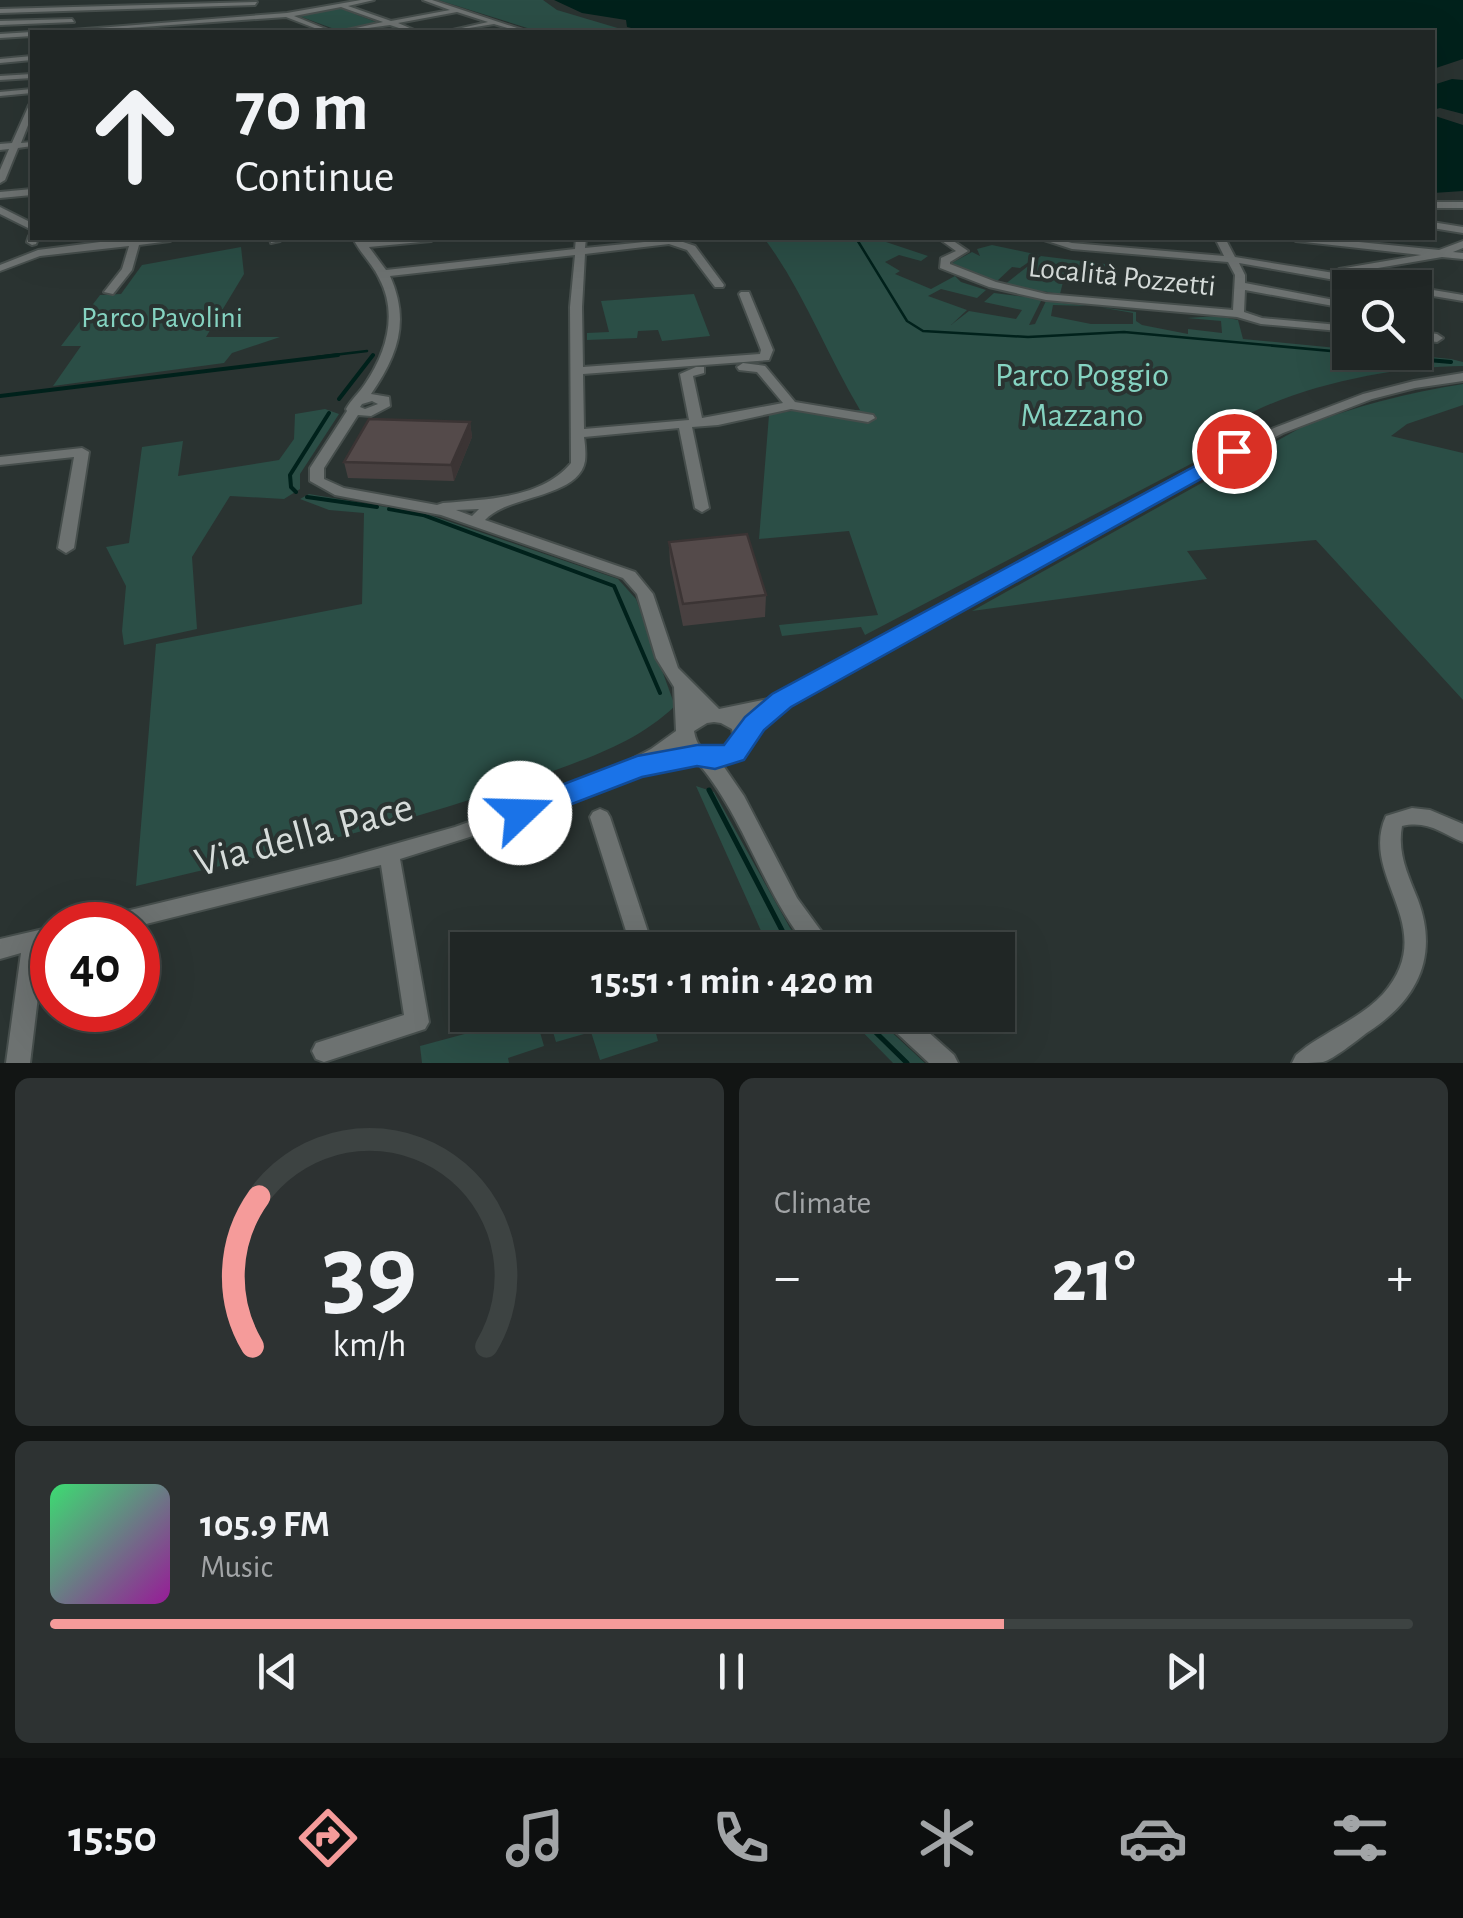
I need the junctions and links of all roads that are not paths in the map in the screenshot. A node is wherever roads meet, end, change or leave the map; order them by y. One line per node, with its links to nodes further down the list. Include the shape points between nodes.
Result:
1 (17, 0): 2 (street); 9 (street)
2 (67, 0): 3 (street)
3 (82, 0)
4 (108, 0): 13 (street)
5 (184, 0): 12 (street)
6 (325, 0): 11 (street)
7 (371, 0): 11 (street)
8 (426, 0): 14 (street)
9 (0, 2)
10 (255, 2): 12 (street); 17 (street)
11 (341, 6): 16 (street); 20 (street)
12 (178, 8): 13 (street); 22 (street)
13 (96, 9): 15 (street); 18 (street)
14 (458, 10): 19 (street); 20 (street)
15 (0, 12)
16 (287, 16): 17 (street); 26 (street)
17 (256, 17): 22 (street); 25 (street)
18 (81, 21): 21 (street); 23 (street)
19 (495, 22): 29 (street); 30 (street)
20 (390, 23): 27 (street); 28 (street)
21 (0, 24)
22 (174, 28): 24 (street)
23 (71, 30)
24 (122, 30)
25 (256, 30)
26 (325, 30)
27 (351, 30)
28 (410, 30)
29 (457, 30)
30 (518, 30)
31 (30, 34): 32 (street)
32 (0, 36)
33 (30, 58): 34 (street)
34 (0, 61)
35 (30, 73): 36 (street)
36 (0, 76)
37 (30, 92): 38 (street)
38 (0, 94)
39 (30, 111): 41 (street)
40 (30, 144): 41 (street)
41 (16, 146): 42 (street); 43 (street)
42 (0, 147)
43 (0, 180)
44 (30, 192): 45 (street)
45 (0, 195)
46 (1435, 205): 47 (street)
47 (1463, 206)
48 (0, 210): 49 (street)
49 (30, 225)
50 (1435, 225): 51 (street)
51 (1463, 230)
52 (32, 240): 62 (street); 67 (street)
53 (136, 240): 62 (street); 74 (street, via 127,270)
54 (947, 240): 60 (street)
55 (1051, 240): 65 (street)
56 (1221, 240): 65 (street, Località Pozzetti)
57 (1316, 240): 63 (street)
58 (360, 241): 69 (street)
59 (580, 244): 69 (street); 72 (street, via 682,243); 83 (street)
60 (956, 244): 66 (street, via 963,252); 66 (street, Località Pozzetti, via 930,260)
61 (1463, 244): 63 (street)
62 (48, 251): 67 (street)
63 (1447, 253): 64 (street); 68 (street)
64 (1463, 256)
65 (1230, 259): 70 (street); 73 (street, Località Pozzetti)
66 (944, 266): 79 (street, Località Pozzetti, via 1050,298)
67 (0, 267)
68 (1361, 268): 70 (street)
69 (383, 274): 85 (street, via 395,330)
70 (1326, 274): 71 (street)
71 (1332, 275)
72 (719, 286)
73 (1242, 286): 78 (street, Località Pozzetti); 79 (street, Località Pozzetti)
74 (109, 292)
75 (1432, 293): 77 (street)
76 (744, 294): 83 (street, via 768,350 765,357)
77 (1463, 298)
78 (1332, 303)
79 (1238, 314): 80 (street, Località Pozzetti)
80 (1332, 327)
81 (1432, 337): 82 (street)
82 (1437, 338)
83 (577, 371): 92 (street)
84 (1463, 377): 101 (street, via 1385,390 1295,420)
85 (375, 390): 86 (street); 88 (street, via 385,404)
86 (357, 405): 88 (street); 91 (street)
87 (791, 405): 89 (street); 90 (street); 90 (street, via 760,368 693,370 686,378)
88 (372, 413): 91 (street)
89 (868, 418)
90 (690, 424): 92 (street); 96 (street)
91 (343, 430): 95 (street, via 317,468 316,481 340,492)
92 (579, 432): 94 (street, via 580,454 571,475)
93 (0, 461): 99 (street, via 82,452)
94 (513, 500): 95 (street); 97 (street); 98 (street, via 503,517)
95 (424, 507): 97 (street)
96 (702, 508)
97 (476, 521): 98 (street)
98 (508, 532): 100 (street, via 634,578 662,654)
99 (66, 548)
100 (683, 687): 102 (street); 103 (street)
101 (781, 701): 102 (street); 104 (street)
102 (718, 716): 103 (street, via 699,718); 104 (street, via 740,726)
103 (686, 730): 105 (street, via 686,746); 106 (street, Via della Pace)
104 (742, 743): 105 (street, via 726,757); 107 (street)
105 (701, 756): 106 (street, Via della Pace); 107 (street)
106 (637, 767): 110 (street, Via della Pace, via 520,813)
107 (732, 792): 113 (street)
108 (600, 818): 112 (street)
109 (1463, 834): 121 (street, via 1418,814 1393,821 1389,842 1416,920 1412,963 1392,1001)
110 (389, 852): 111 (street, Via della Pace); 118 (street, via 417,1022)
111 (160, 910)
112 (637, 932)
113 (803, 932)
114 (30, 942): 115 (street)
115 (0, 949)
116 (30, 1003): 119 (street)
117 (912, 1032): 120 (street)
118 (324, 1051)
119 (18, 1063)
120 (946, 1063)
121 (1304, 1063)

